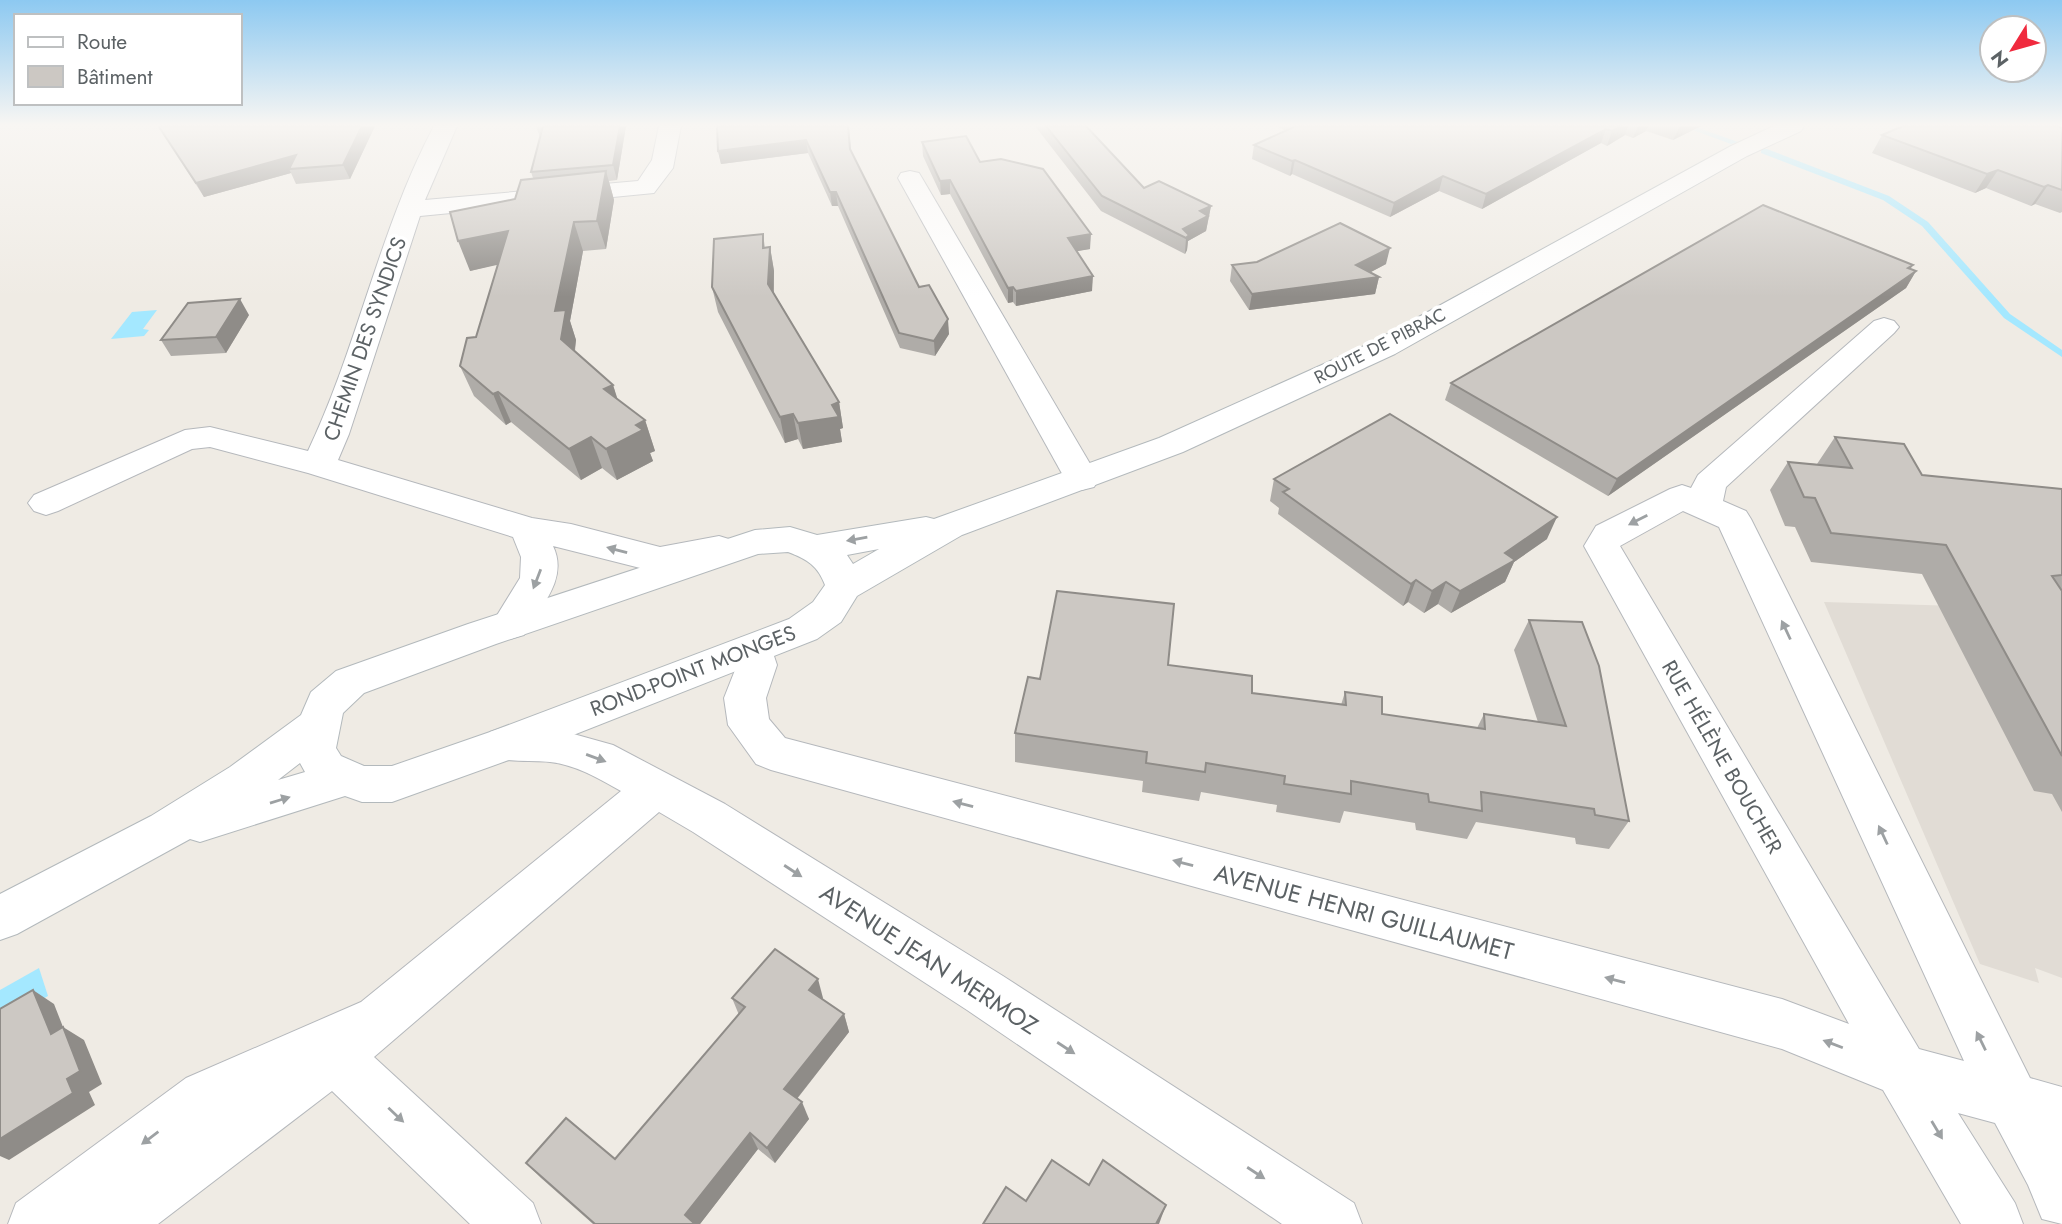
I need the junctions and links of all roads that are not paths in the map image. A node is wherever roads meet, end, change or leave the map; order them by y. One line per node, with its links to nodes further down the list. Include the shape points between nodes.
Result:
1 (419, 183): 5 (street, CHEMIN DES SYNDICS)
2 (652, 183): 5 (street, via 645,188)
3 (913, 183): 8 (street)
4 (1683, 183): 8 (street, ROUTE DE PIBRAC, via 1384,348)
5 (409, 209): 7 (street, CHEMIN DES SYNDICS)
6 (1884, 327): 10 (street, via 1710,483)
7 (319, 464): 9 (street, via 210,437 185,440); 12 (street, CHEMIN DES SYNDICS)
8 (1082, 479): 11 (street, ROUTE DE PIBRAC)
9 (46, 503)
10 (1704, 506): 25 (street, RUE HÉLÈNE BOUCHER, one-way to 25, via 1682,497 1609,535 1602,546); 26 (street, RUE HÉLÈNE BOUCHER, one-way to 10, via 1990,1059 1733,519)
11 (949, 526): 14 (street, ROUTE DE PIBRAC, one-way to 14); 15 (street, ROUTE DE PIBRAC)
12 (530, 530): 13 (street, CHEMIN DES SYNDICS, one-way to 12, via 660,560); 16 (street, one-way to 16, via 541,574)
13 (755, 542): 14 (street, via 790,539); 16 (street)
14 (815, 548): 15 (street, via 836,563)
15 (844, 586): 17 (street, ROND-POINT MONGES, via 827,612 803,629)
16 (510, 625): 18 (street, via 351,682 326,704)
17 (754, 649): 19 (street, ROND-POINT MONGES); 25 (street, AVENUE HENRI GUILLAUMET, one-way to 17, via 1782,1024 771,752 749,725 745,698 757,665)
18 (318, 724): 20 (street, ROND-POINT MONGES, via 315,748 326,769); 22 (street, via 246,780)
19 (505, 744): 20 (street, ROND-POINT MONGES, via 392,784 362,784); 21 (street, AVENUE JEAN MERMOZ, one-way to 21, via 552,745 598,757)
20 (345, 778): 22 (street, one-way to 20)
21 (656, 788): 24 (street); 31 (street, AVENUE JEAN MERMOZ, one-way to 31, via 985,993)
22 (167, 830): 23 (street)
23 (0, 918)
24 (356, 1045): 28 (street, one-way to 28, via 205,1097); 29 (street); 30 (street, one-way to 30)
25 (1902, 1071): 26 (street, AVENUE HENRI GUILLAUMET); 32 (street, one-way to 32)
26 (2038, 1108): 27 (street, RUE HÉLÈNE BOUCHER)
27 (2062, 1199)
28 (37, 1224)
29 (110, 1224)
30 (512, 1224)
31 (1333, 1224)
32 (1994, 1224)

